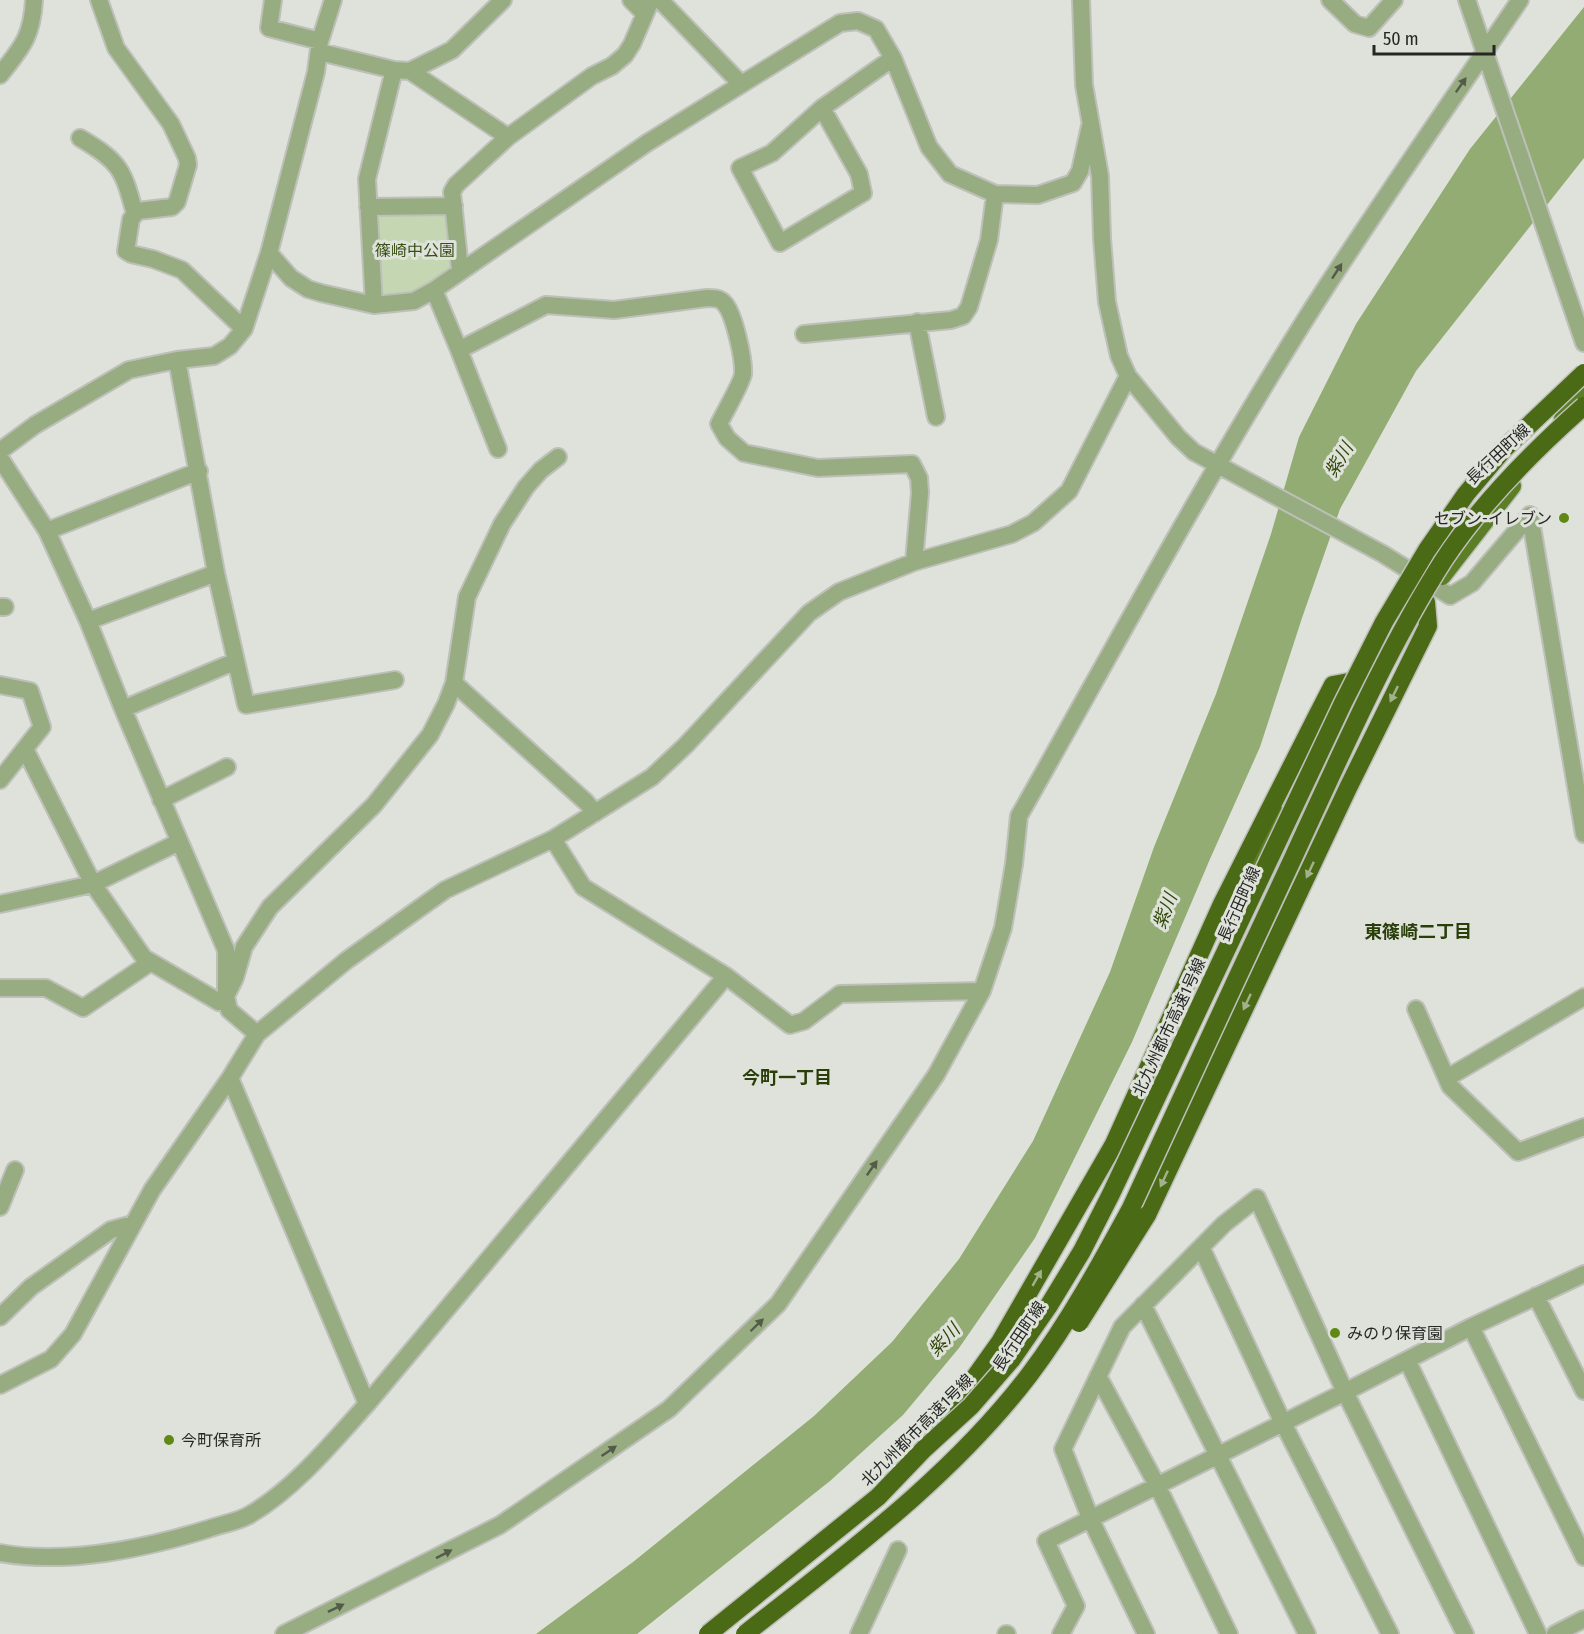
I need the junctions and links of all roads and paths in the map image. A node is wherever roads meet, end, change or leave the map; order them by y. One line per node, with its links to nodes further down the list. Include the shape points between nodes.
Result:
1 (34, 0): 18 (street, via 26,42)
2 (99, 0): 27 (street, via 116,48 171,124 187,158 177,202 172,207 147,208)
3 (273, 0): 14 (street, via 269,28)
4 (333, 0): 14 (street)
5 (503, 0): 17 (street, via 452,50)
6 (631, 0): 13 (street)
7 (660, 0): 19 (street)
8 (1081, 0): 21 (street, via 1084,85)
9 (1330, 0): 10 (street, via 1355,24 1369,28)
10 (1394, 0)
11 (1467, 0): 15 (street)
12 (1520, 0): 15 (street)
13 (648, 7): 22 (street, via 625,56)
14 (320, 46): 17 (street); 28 (street)
15 (1484, 53): 35 (street); 50 (street, one-way to 15, via 1305,320)
16 (893, 58): 19 (street, via 876,29 858,21 840,23); 20 (street); 24 (street, via 929,147 950,174)
17 (402, 71): 22 (street); 26 (street, via 367,179)
18 (0, 75)
19 (741, 84): 29 (street)
20 (822, 108): 20 (street, via 860,174 862,193 780,243 740,168 772,153)
21 (1090, 126): 24 (street, via 1080,171 1073,183 1038,195); 39 (street, via 1100,176 1107,302 1119,356)
22 (508, 137): 25 (street, via 456,184 452,192)
23 (80, 138): 27 (street, via 105,153 119,168)
24 (995, 194): 32 (street, via 989,240 969,308 963,316 951,320)
25 (454, 206): 26 (street); 29 (street)
26 (368, 207): 31 (street)
27 (135, 214): 33 (street, via 126,251 182,270)
28 (269, 253): 31 (street, via 291,278 308,289); 33 (street)
29 (460, 270): 30 (street)
30 (434, 290): 31 (street, via 414,301); 36 (street)
31 (374, 304)
32 (916, 322): 34 (street); 43 (street)
33 (244, 329): 37 (street, via 230,346 214,356)
34 (804, 334)
35 (1584, 343)
36 (459, 350): 46 (street); 54 (street, via 546,305 614,310 720,299 731,317 743,375 718,424 728,438 744,453 818,468 912,464 919,478 920,493)
37 (177, 360): 47 (street, via 129,370 35,425); 51 (street)
38 (1584, 373): 45 (highway, 北九州都市高速1号線, bridge)
39 (1128, 376): 50 (street, via 1178,437 1194,452); 54 (street, via 1069,491 1033,523 1012,534)
40 (1584, 385): 45 (main road, 長行田町線)
41 (1584, 392): 57 (main road, 長行田町線)
42 (1584, 406): 53 (highway, bridge, via 1482,509)
43 (936, 417)
44 (1584, 420): 53 (highway, bridge, via 1527,471)
45 (1529, 424): 55 (main road, 長行田町線, via 1511,437 1462,488); 102 (highway, 北九州都市高速1号線, bridge, via 1466,494 1384,622 1082,1251 1012,1359 971,1406)
46 (498, 449)
47 (0, 451)
48 (558, 457): 62 (street, via 526,488 502,524 467,597)
49 (0, 458): 52 (street)
50 (1223, 467): 55 (street); 78 (street, via 1019,816 1003,928)
51 (199, 471): 52 (street); 56 (street)
52 (47, 531): 58 (street)
53 (1444, 560): 104 (highway, bridge, via 1399,636 1344,747 1131,1208 1100,1265 1029,1375)
54 (914, 562): 69 (street, via 839,592 809,613 661,769)
55 (1410, 570): 57 (street); 61 (main road, 長行田町線)
56 (216, 573): 58 (street); 59 (street)
57 (1430, 594): 70 (street, via 1450,596 1472,583 1530,514); 104 (highway, one-way to 104, bridge, via 1428,626 1147,1215 1076,1328 1037,1378 992,1429); 113 (main road, 長行田町線, via 1352,743 1133,1211 1050,1348 989,1425 937,1479 794,1600)
58 (88, 621): 64 (street)
59 (236, 661): 60 (street, via 246,705); 64 (street)
60 (395, 680)
61 (1349, 682): 102 (highway, one-way to 61, bridge, via 1000,1342 1114,1144 1212,925 1333,685); 112 (main road, 長行田町線, via 1262,852 1112,1181 1067,1263 1003,1364 900,1478 766,1592)
62 (454, 683): 69 (street); 79 (street, via 430,735 374,805 270,907 244,946)
63 (0, 685): 65 (street, via 30,691 42,727)
64 (123, 709): 68 (street)
65 (25, 749): 67 (street); 73 (street)
66 (227, 767): 68 (street)
67 (0, 780)
68 (161, 800): 72 (street)
69 (595, 813): 71 (street)
70 (1584, 834)
71 (553, 839): 76 (street, via 583,887); 82 (street, via 446,890 346,960)
72 (179, 842): 73 (street); 79 (street, via 226,950)
73 (93, 884): 74 (street); 75 (street, via 144,958)
74 (0, 904)
75 (151, 962): 77 (street, via 83,1008 46,988); 79 (street, via 219,1002)
76 (726, 976): 78 (street, via 790,1025 804,1021 840,994); 100 (street)
77 (0, 988)
78 (982, 991): 111 (street, one-way to 78, via 500,1525 669,1409 778,1304 936,1075)
79 (226, 996): 82 (street, via 229,1010)
80 (1584, 997): 84 (street)
81 (1416, 1009): 84 (street)
82 (257, 1034): 83 (street)
83 (230, 1078): 88 (street); 100 (street)
84 (1447, 1078): 85 (street, via 1450,1086 1518,1152)
85 (1584, 1127)
86 (15, 1170): 87 (street)
87 (0, 1207)
88 (133, 1224): 93 (street, via 111,1230 31,1287); 97 (street, via 73,1334 51,1359)
89 (1201, 1247): 92 (street); 99 (street, via 1257,1197); 101 (street)
90 (1584, 1274): 91 (street)
91 (1536, 1296): 94 (street); 98 (street)
92 (1143, 1305): 96 (street, via 1122,1327); 103 (street)
93 (0, 1317)
94 (1471, 1327): 95 (street); 109 (street)
95 (1407, 1360): 99 (street); 121 (street)
96 (1098, 1376): 105 (street); 106 (street, via 1063,1449)
97 (0, 1385)
98 (1584, 1391)
99 (1345, 1392): 101 (street); 120 (street)
100 (367, 1404): 108 (street, via 280,1493 249,1516 164,1542 108,1553 25,1557)
101 (1283, 1423): 103 (street); 119 (street)
102 (924, 1449): 112 (highway, 北九州都市高速1号線, bridge, via 878,1497)
103 (1217, 1456): 105 (street); 118 (street)
104 (942, 1471): 113 (highway, bridge, via 846,1554)
105 (1158, 1486): 106 (street); 117 (street)
106 (1091, 1520): 115 (street, via 1046,1541 1076,1606); 116 (street)
107 (898, 1550): 114 (street)
108 (0, 1553)
109 (1584, 1557)
110 (1584, 1619): 122 (street)
111 (284, 1634)
112 (707, 1634)
113 (744, 1634)
114 (859, 1634)
115 (1061, 1634)
116 (1146, 1634)
117 (1228, 1634)
118 (1307, 1634)
119 (1390, 1634)
120 (1465, 1634)
121 (1538, 1634)
122 (1555, 1634)

